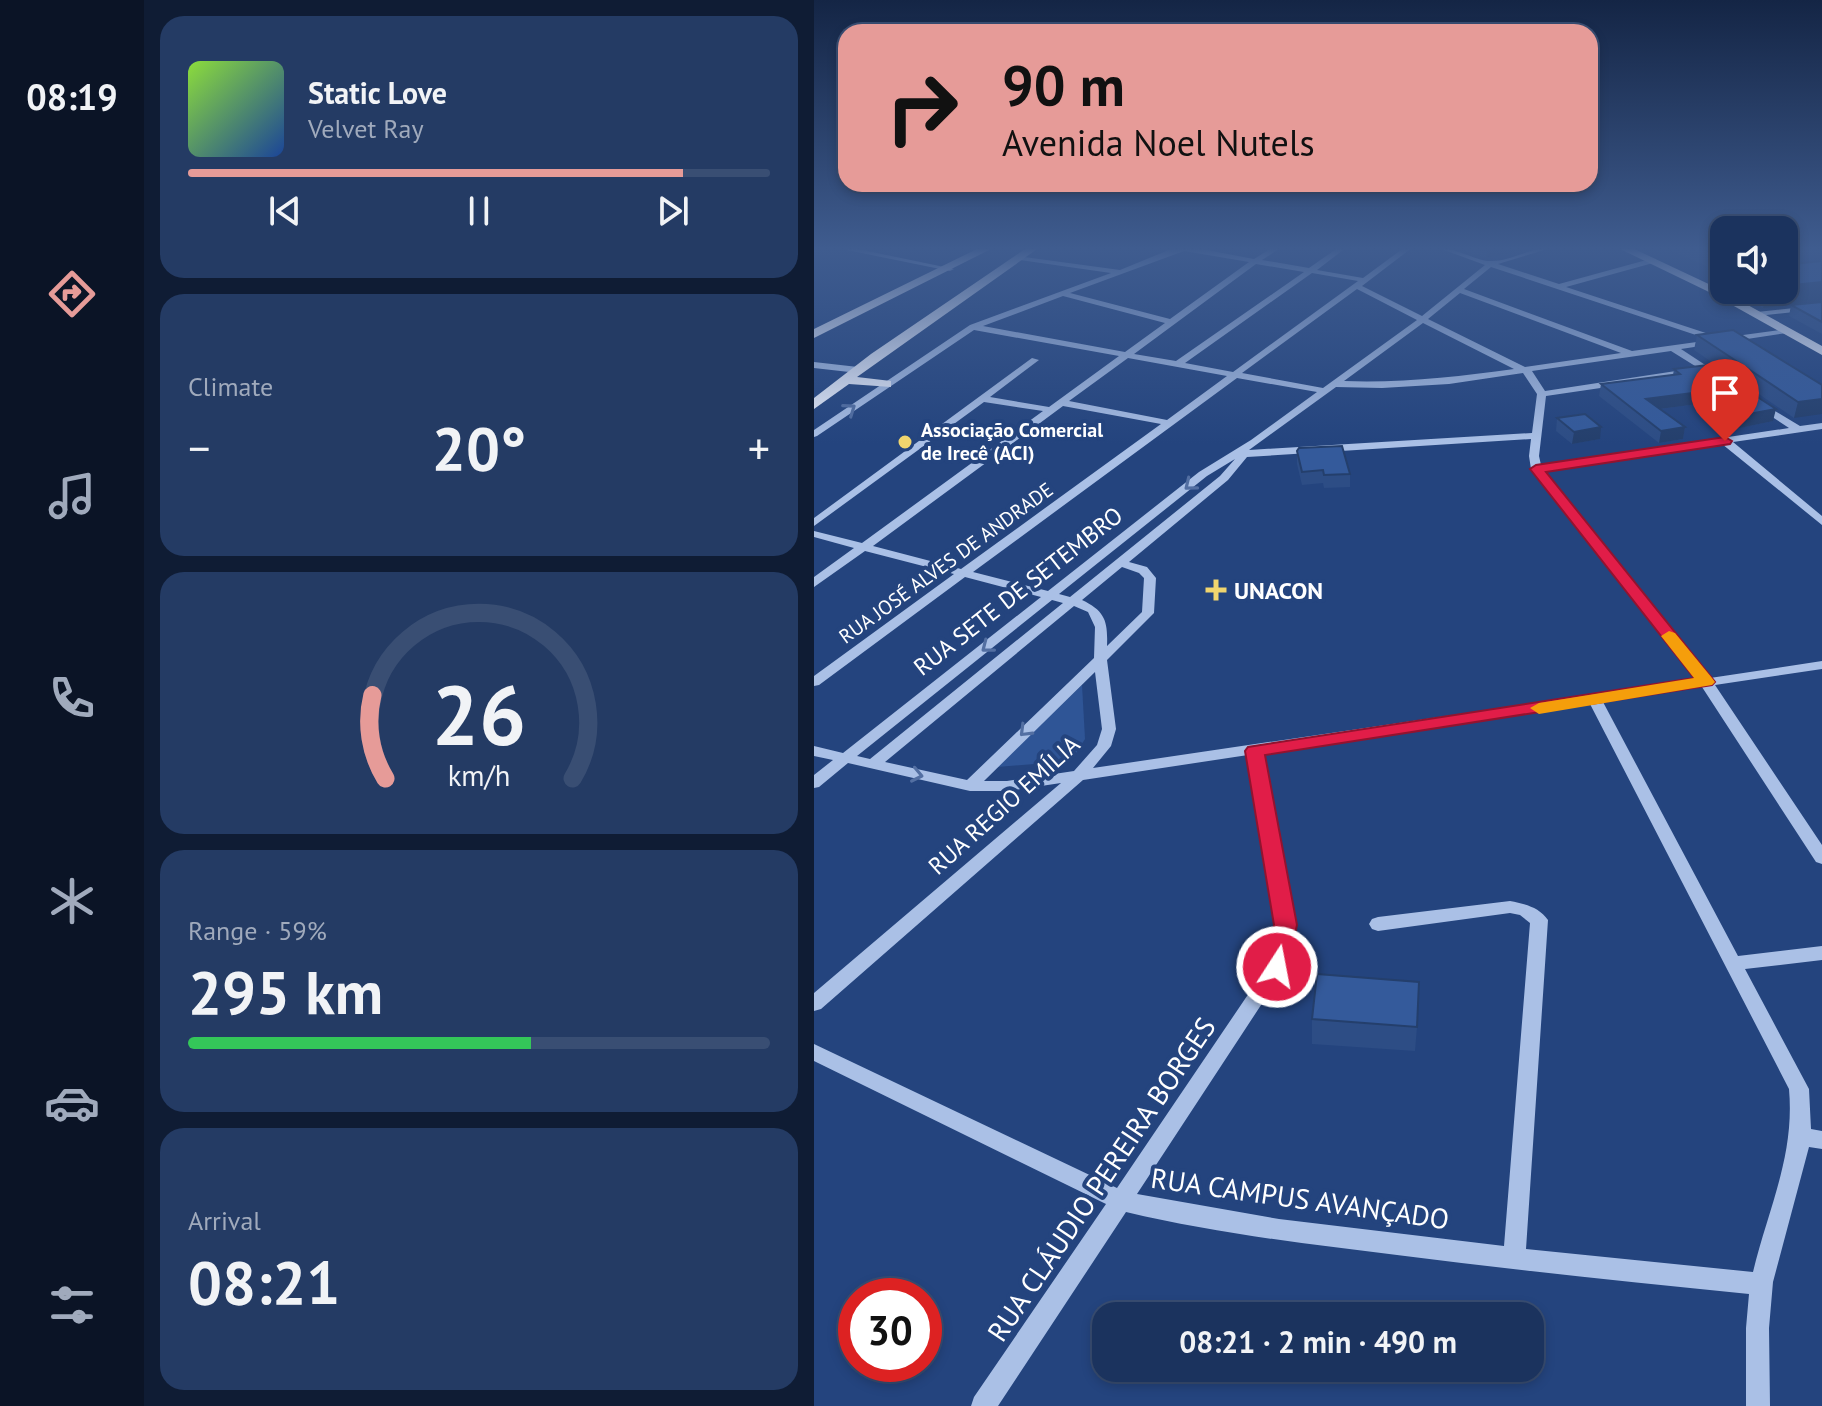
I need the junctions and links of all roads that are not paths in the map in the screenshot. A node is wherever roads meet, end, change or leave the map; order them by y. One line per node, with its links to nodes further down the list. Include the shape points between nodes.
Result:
1 (859, 313): 19 (main road)
2 (941, 313): 29 (main road)
3 (1012, 313): 17 (street)
4 (1136, 313): 16 (street)
5 (1183, 313): 16 (street)
6 (1250, 313): 26 (street)
7 (1319, 313): 31 (street, RUA JOSÉ ALVES DE ANDRADE)
8 (1410, 313): 15 (street)
9 (1431, 313): 15 (street, RUA SETE DE SETEMBRO)
10 (1521, 313): 23 (street)
11 (1639, 313): 20 (street)
12 (1754, 313): 14 (main road)
13 (1770, 313): 14 (street)
14 (1757, 314): 18 (main road)
15 (1422, 320): 30 (street); 34 (street, RUA SETE DE SETEMBRO)
16 (1170, 322): 24 (street)
17 (973, 327): 24 (street); 33 (street)
18 (1787, 331): 20 (street); 22 (main road)
19 (814, 334)
20 (1721, 340): 21 (street)
21 (1673, 348): 23 (street); 28 (street)
22 (1822, 351)
23 (1632, 354): 30 (street)
24 (1125, 355): 26 (street); 40 (street)
25 (1035, 360): 39 (street)
26 (1178, 364): 31 (street)
27 (814, 365): 29 (street)
28 (1705, 369): 35 (street); 37 (street)
29 (858, 370): 32 (main road)
30 (1528, 372): 34 (street, via 1421,383); 37 (street)
31 (1234, 375): 36 (street); 43 (street, RUA JOSÉ ALVES DE ANDRADE)
32 (847, 380): 33 (main road); 41 (main road)
33 (886, 384): 46 (street, one-way to 33)
34 (1335, 384): 36 (street, RUA SETE DE SETEMBRO)
35 (1731, 386)
36 (1324, 391): 49 (street, RUA SETE DE SETEMBRO)
37 (1542, 394): 47 (street)
38 (1744, 395): 45 (street)
39 (982, 399): 42 (street); 52 (street)
40 (1062, 403): 42 (street); 43 (street)
41 (814, 405)
42 (1052, 410): 54 (street)
43 (1168, 423): 56 (street, RUA JOSÉ ALVES DE ANDRADE)
44 (1822, 426): 45 (street)
45 (1797, 429): 48 (street)
46 (814, 434)
47 (1536, 436): 49 (street); 50 (street)
48 (1725, 441): 50 (street); 51 (street)
49 (1238, 455): 55 (street, RUA SETE DE SETEMBRO, via 1224,478); 58 (street, RUA SETE DE SETEMBRO, one-way to 58, via 1203,474)
50 (1536, 469): 63 (street)
51 (1822, 522)
52 (814, 523)
53 (814, 534): 54 (street)
54 (865, 545): 56 (street); 57 (street)
55 (1121, 563): 59 (street, RUA SETE DE SETEMBRO); 60 (street, via 1150,578 1150,605 1141,621)
56 (964, 572): 58 (street); 62 (street, RUA JOSÉ ALVES DE ANDRADE)
57 (814, 583)
58 (1053, 596): 59 (street); 67 (street, RUA SETE DE SETEMBRO, one-way to 67)
59 (1075, 602): 60 (street, RUA REGIO EMÍLIA, via 1099,617); 68 (street, RUA SETE DE SETEMBRO)
60 (1100, 657): 69 (street, RUA REGIO EMÍLIA, via 1109,729 1104,746); 71 (street, one-way to 71)
61 (1822, 665): 63 (street)
62 (814, 682)
63 (1706, 682): 64 (street); 72 (street)
64 (1595, 700): 66 (street); 75 (street)
65 (814, 751): 67 (street)
66 (1255, 751): 69 (street); 80 (street, RUA CLÁUDIO PEREIRA BORGES, via 1285,925 1277,967)
67 (845, 758): 68 (street); 70 (street, RUA SETE DE SETEMBRO)
68 (872, 765): 71 (street, one-way to 71)
69 (1076, 778): 71 (street); 76 (street, RUA REGIO EMÍLIA)
70 (814, 783)
71 (970, 786)
72 (1822, 858)
73 (1378, 924): 81 (street, via 1510,907 1539,920)
74 (1822, 953): 75 (street)
75 (1734, 963): 78 (street, via 1799,1089)
76 (814, 1004)
77 (814, 1052): 80 (street, RUA CAMPUS AVANÇADO)
78 (1800, 1137): 79 (street); 82 (street)
79 (1822, 1140)
80 (1119, 1200): 81 (street, RUA CAMPUS AVANÇADO, via 1260,1227); 83 (street, RUA CLÁUDIO PEREIRA BORGES)
81 (1514, 1259): 82 (street, RUA CAMPUS AVANÇADO)
82 (1761, 1284): 84 (street)
83 (983, 1406)
84 (1758, 1406)

